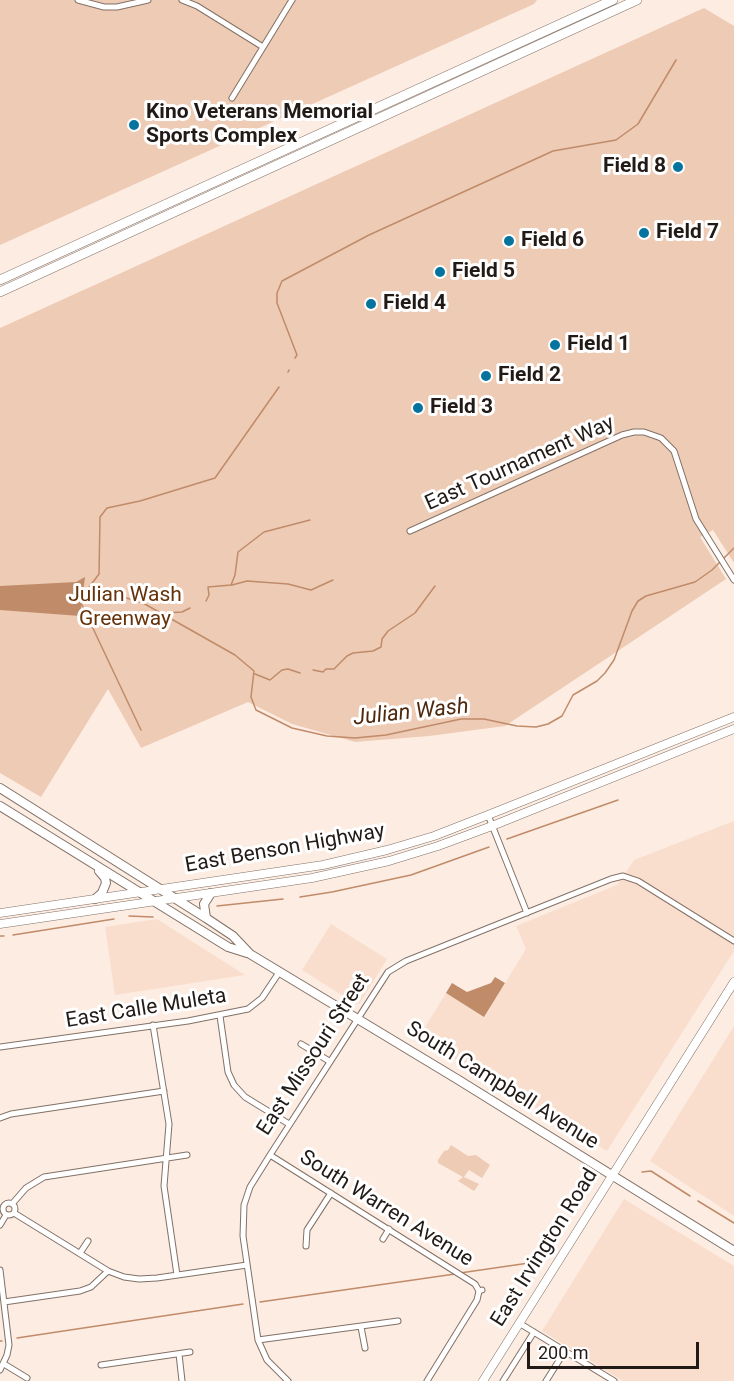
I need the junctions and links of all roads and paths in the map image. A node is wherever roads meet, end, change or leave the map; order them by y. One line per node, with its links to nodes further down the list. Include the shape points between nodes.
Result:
1 (78, 0): 2 (street, via 117,7)
2 (148, 0)
3 (182, 0): 7 (street)
4 (292, 0): 7 (street)
5 (613, 0): 9 (highway)
6 (637, 0): 10 (highway)
7 (263, 47): 8 (street)
8 (232, 98)
9 (0, 280)
10 (0, 291)
11 (410, 531): 12 (street, East Tournament Way, via 622,435 644,432 662,438 674,451 696,519)
12 (732, 577)
13 (734, 717): 15 (main road, East Benson Highway)
14 (734, 729): 16 (main road, East Benson Highway)
15 (666, 744): 16 (main road); 19 (main road, East Benson Highway)
16 (670, 755): 20 (main road, East Benson Highway)
17 (0, 788): 22 (main road, South Campbell Avenue)
18 (2, 807): 21 (main road, South Campbell Avenue)
19 (488, 815): 20 (street); 22 (main road, East Benson Highway, via 355,858)
20 (492, 826): 24 (main road, East Benson Highway, via 416,854 356,869); 29 (street)
21 (93, 864): 23 (main road, South Campbell Avenue); 26 (main road, via 106,883)
22 (162, 890): 23 (main road, East Benson Highway); 25 (main road, South Campbell Avenue)
23 (140, 892): 26 (main road, East Benson Highway); 27 (main road, South Campbell Avenue)
24 (211, 893): 25 (main road, East Benson Highway); 30 (main road, via 204,904)
25 (176, 898): 27 (main road, East Benson Highway); 30 (main road, South Campbell Avenue)
26 (95, 899): 28 (main road, East Benson Highway)
27 (155, 902): 31 (main road, East Benson Highway); 33 (main road, South Campbell Avenue, via 228,947)
28 (0, 913)
29 (527, 913): 32 (street, East Missouri Street, via 611,879 628,876); 37 (street, East Missouri Street, via 394,966)
30 (206, 918): 33 (main road, South Campbell Avenue, via 233,936)
31 (0, 924)
32 (734, 941)
33 (250, 954): 34 (main road, South Campbell Avenue)
34 (280, 971): 36 (street, East Calle Muleta, via 262,998 248,1009); 37 (main road, South Campbell Avenue)
35 (734, 982): 48 (main road, East Irvington Road)
36 (220, 1016): 38 (street, East Calle Muleta); 44 (street, via 228,1072 234,1085 245,1097)
37 (357, 1018): 41 (street, East Missouri Street); 48 (main road, South Campbell Avenue)
38 (153, 1025): 40 (street, East Calle Muleta); 42 (street)
39 (301, 1044): 41 (street)
40 (0, 1047)
41 (329, 1061): 44 (street, East Missouri Street)
42 (164, 1091): 43 (street); 47 (street, via 169,1124)
43 (0, 1118)
44 (289, 1124): 46 (street, East Missouri Street)
45 (187, 1155): 47 (street)
46 (270, 1155): 49 (street, South Warren Avenue); 61 (street, East Missouri Street, via 244,1205)
47 (167, 1158): 51 (street, via 44,1177 26,1188); 64 (street, via 164,1186)
48 (612, 1175): 59 (main road, South Campbell Avenue); 67 (main road, East Irvington Road)
49 (331, 1192): 55 (street, South Warren Avenue); 58 (street, via 307,1230)
50 (2, 1204): 51 (street); 53 (street)
51 (12, 1204): 52 (street)
52 (14, 1213): 53 (street); 60 (street)
53 (6, 1215): 54 (street)
54 (0, 1225)
55 (389, 1229): 56 (street); 81 (street, South Warren Avenue, via 481,1291)
56 (383, 1239)
57 (88, 1241): 60 (street)
58 (306, 1246)
59 (734, 1251)
60 (80, 1253): 63 (street)
61 (247, 1265): 64 (street); 70 (street, East Missouri Street)
62 (0, 1270): 65 (street)
63 (108, 1270): 64 (street, via 140,1279); 65 (street, via 91,1287 80,1291)
64 (177, 1275)
65 (4, 1302): 75 (street, via 9,1345)
66 (398, 1321): 68 (street)
67 (519, 1323): 69 (street); 82 (main road, East Irvington Road)
68 (361, 1328): 70 (street); 71 (street)
69 (534, 1332): 72 (street); 83 (street, East Irvington Road)
70 (258, 1340): 80 (street, via 267,1360)
71 (365, 1348)
72 (565, 1351): 84 (street); 85 (street)
73 (190, 1352): 74 (street)
74 (179, 1354): 76 (street); 79 (street)
75 (4, 1364): 77 (street); 78 (street)
76 (101, 1365)
77 (0, 1370)
78 (27, 1378)
79 (182, 1381)
80 (288, 1381)
81 (427, 1381)
82 (483, 1381)
83 (503, 1381)
84 (546, 1381)
85 (614, 1381)

